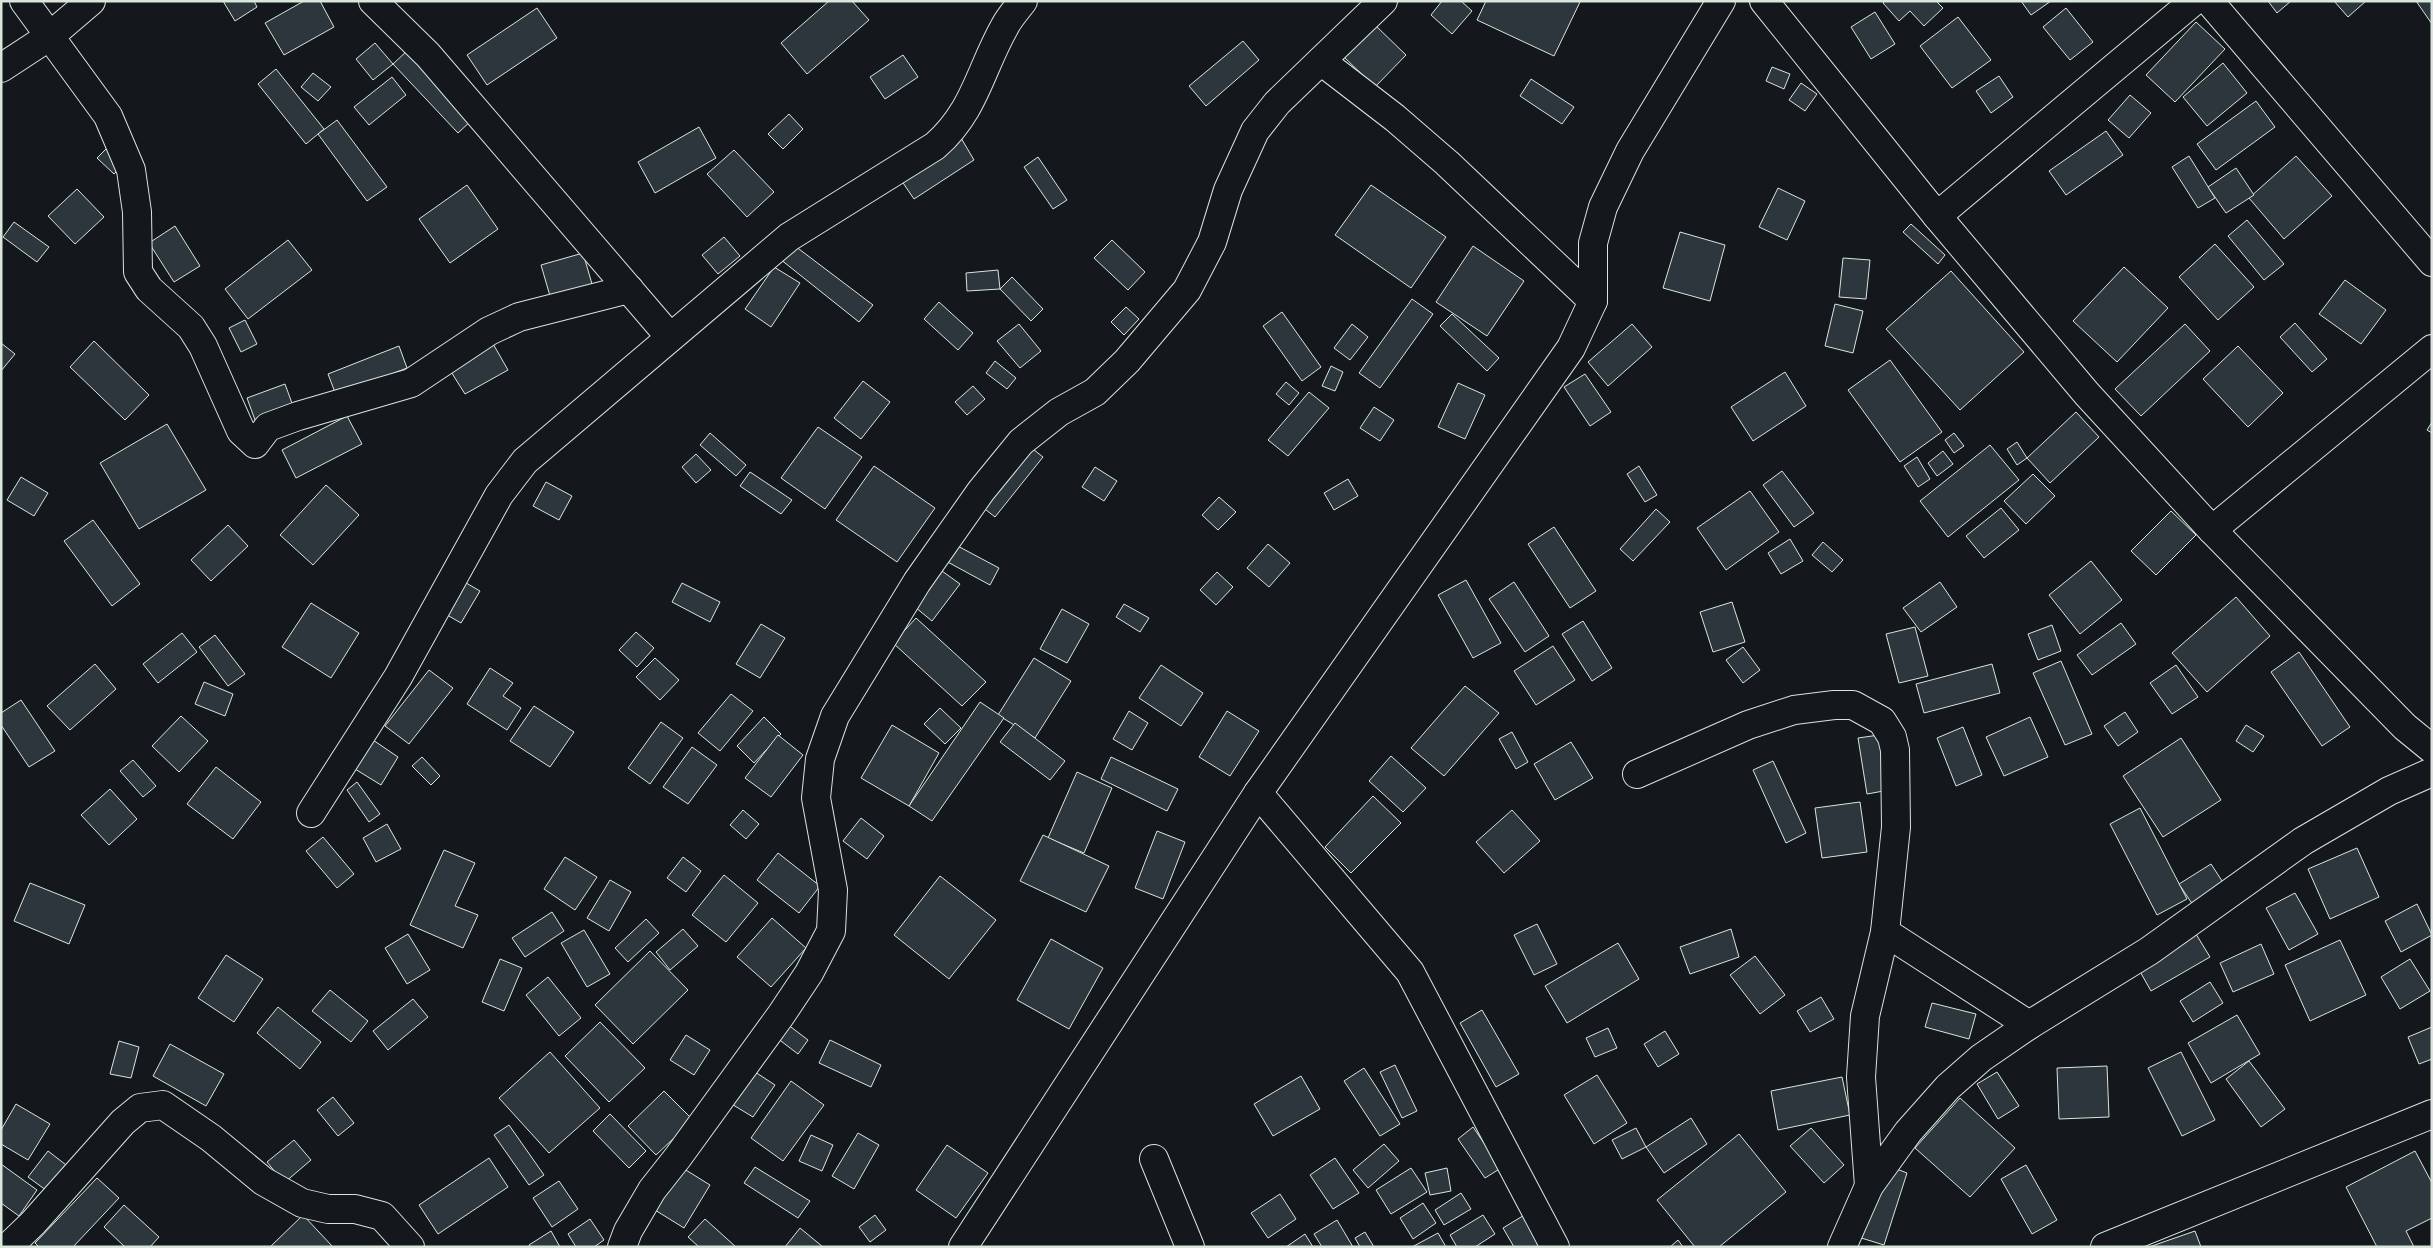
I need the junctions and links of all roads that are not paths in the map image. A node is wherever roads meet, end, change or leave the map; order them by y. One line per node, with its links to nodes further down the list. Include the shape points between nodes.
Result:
1 (24, 1): 10 (street)
2 (91, 1): 10 (street)
3 (373, 1): 15 (street, via 428,55)
4 (1023, 1): 17 (street, via 1005,26 966,112 951,132 935,146 789,238)
5 (1383, 1): 11 (street)
6 (1721, 1): 16 (street, via 1630,151 1603,207 1593,243)
7 (1764, 1): 13 (street)
8 (2194, 1): 13 (street)
9 (2209, 1): 14 (street)
10 (50, 36): 12 (street); 15 (street, via 108,116 131,170 137,212 138,272 149,289 191,328 204,346 241,431 255,444 268,427 411,383 489,331 519,317)
11 (1321, 61): 16 (street, via 1396,118 1447,163); 32 (street, via 1277,103 1255,131 1228,190 1212,242 1187,290 1127,362 1095,392 1059,412 1021,442 980,491 918,582 835,716 820,759 816,798 833,890 831,931 786,1008 652,1190)
12 (1, 68)
13 (1937, 216): 19 (street, via 2087,394)
14 (2432, 262)
15 (629, 288): 17 (street)
16 (1593, 301): 23 (street, via 1571,348)
17 (670, 337): 24 (street, via 525,461 499,494 398,677)
18 (2432, 349): 19 (street)
19 (2212, 530): 20 (street, via 2406,727)
20 (2432, 749)
21 (2432, 772): 26 (street, via 2389,791 2303,841 2149,951)
22 (1637, 774): 25 (street, via 1748,725 1794,710 1853,705 1882,720 1895,750 1896,827)
23 (1258, 793): 33 (street); 35 (street, via 1410,972)
24 (311, 813)
25 (1885, 932): 26 (street); 29 (street, via 1866,1016 1861,1077)
26 (2029, 1025): 29 (street, via 1981,1058 1948,1087 1908,1132)
27 (2432, 1114): 37 (street)
28 (1154, 1159): 34 (street)
29 (1869, 1186): 36 (street)
30 (8, 1247): 31 (street, via 123,1122 140,1108 163,1105 211,1138 263,1181 302,1203 328,1209 356,1208 382,1216)
31 (410, 1247)
32 (622, 1247)
33 (963, 1247)
34 (1190, 1247)
35 (1555, 1247)
36 (1842, 1247)
37 (2105, 1247)

